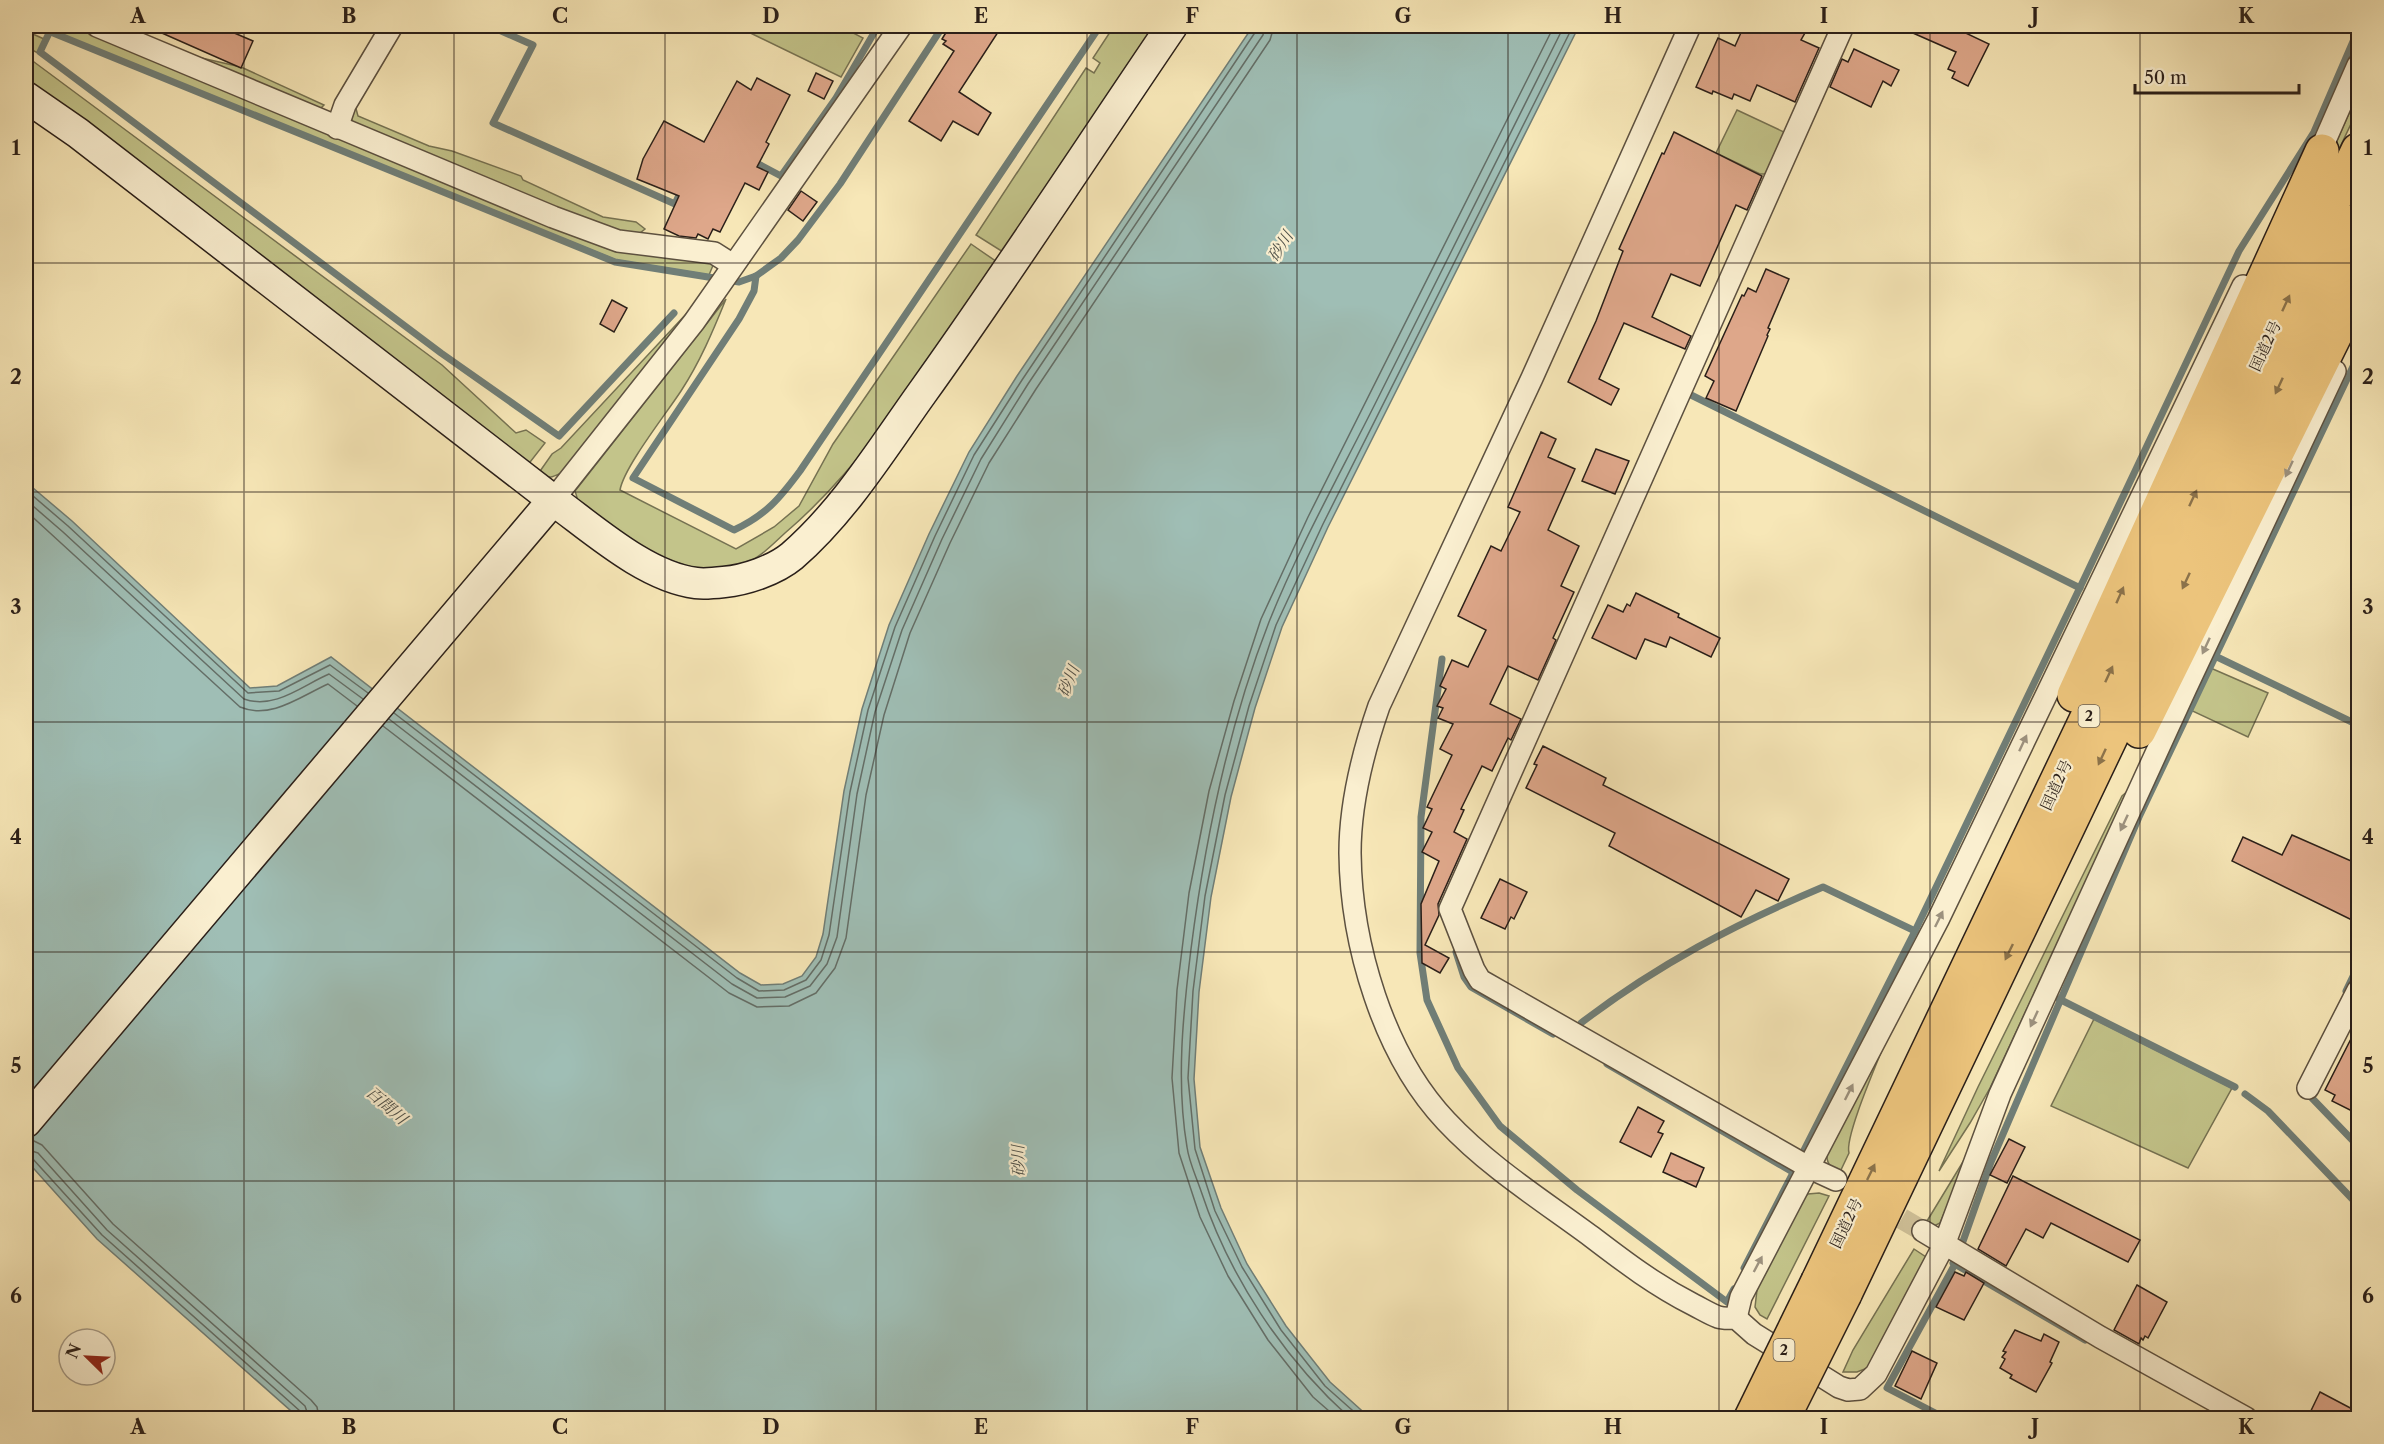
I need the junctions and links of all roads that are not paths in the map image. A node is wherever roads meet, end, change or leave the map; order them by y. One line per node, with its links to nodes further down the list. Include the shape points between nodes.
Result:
1 (97, 26): 9 (street)
2 (392, 26): 9 (street, via 345,105)
3 (901, 26): 13 (street)
4 (1172, 26): 16 (street, via 864,474 823,525 790,557 757,575 726,582 696,583 666,576)
5 (1690, 26): 27 (street, via 1379,706 1366,744 1350,852 1361,948 1374,996 1418,1085 1444,1119 1481,1156 1660,1288 1720,1318)
6 (1843, 26): 22 (street, via 1450,909 1480,980)
7 (2358, 65): 11 (street)
8 (26, 98): 16 (street, via 78,133)
9 (337, 128): 13 (street, via 618,241 714,253)
10 (2358, 150): 21 (highway, 国道2号 / 2, one-way to 10)
11 (2322, 151): 21 (highway, one-way to 11, via 2011,833); 22 (street, one-way to 11, via 1938,920 2255,261)
12 (2358, 220): 17 (highway, 国道2号 / 2, one-way to 17)
13 (727, 274): 16 (street, via 694,322)
14 (2358, 289): 17 (highway, via 2070,869)
15 (2358, 321): 25 (street, one-way to 25, via 2000,1094)
16 (553, 500): 20 (street)
17 (2027, 914): 26 (highway, 国道2号 / 2, one-way to 26)
18 (2358, 990): 19 (street)
19 (2308, 1088)
20 (26, 1122)
21 (1891, 1131): 26 (highway, 国道2号 / 2, one-way to 21)
22 (1810, 1168): 23 (street); 27 (street, one-way to 22, via 1741,1297)
23 (1836, 1180)
24 (1923, 1231): 25 (street)
25 (1954, 1250): 27 (street, via 1876,1374 1860,1389 1839,1387 1754,1334); 30 (street)
26 (1831, 1287): 28 (highway, 国道2号 / 2, bridge); 29 (highway, 国道2号 / 2, bridge)
27 (1736, 1318)
28 (1751, 1419)
29 (1783, 1419)
30 (2246, 1419)

